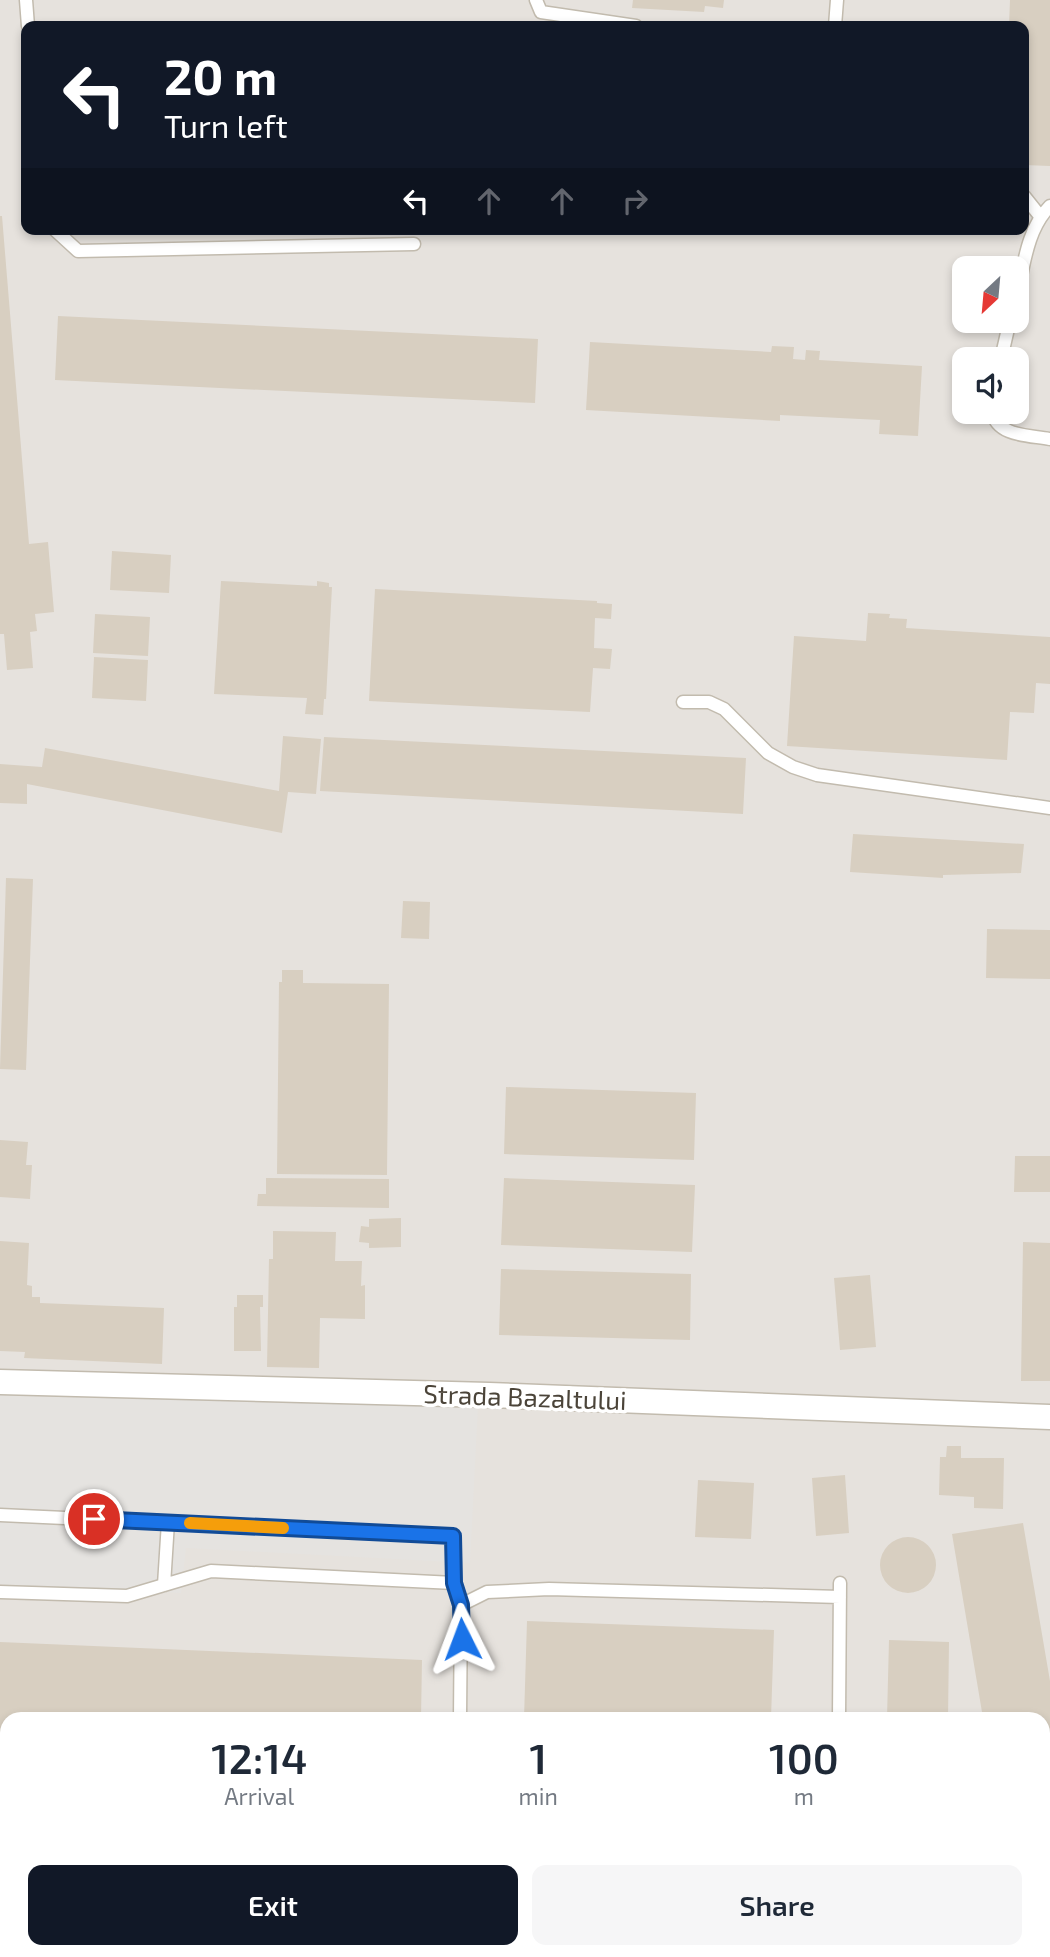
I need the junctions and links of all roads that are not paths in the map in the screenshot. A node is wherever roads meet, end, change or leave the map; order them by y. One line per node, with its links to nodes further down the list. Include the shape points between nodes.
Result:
1 (26, 0): 4 (lane)
2 (536, 0): 5 (lane, via 541,12)
3 (837, 0): 6 (lane)
4 (28, 21)
5 (602, 21)
6 (835, 21)
7 (1029, 200): 8 (lane)
8 (1045, 211): 11 (lane, via 1031,234)
9 (61, 235): 10 (lane, via 78,251)
10 (414, 244)
11 (1026, 256)
12 (999, 424): 13 (lane, via 1007,432)
13 (1050, 439)
14 (683, 702): 15 (lane, via 709,702 724,709 768,753 817,775)
15 (1050, 808)
16 (0, 1382): 17 (street, Strada Bazaltului)
17 (1050, 1417)
18 (0, 1515): 19 (lane)
19 (168, 1522): 20 (lane, via 453,1536); 22 (lane)
20 (454, 1583): 22 (lane, via 211,1572); 25 (lane)
21 (840, 1583): 24 (lane)
22 (164, 1585): 23 (lane, via 127,1596)
23 (0, 1592)
24 (840, 1597): 25 (lane, via 549,1588 486,1592); 27 (lane)
25 (461, 1605): 26 (lane)
26 (460, 1712)
27 (839, 1712)

